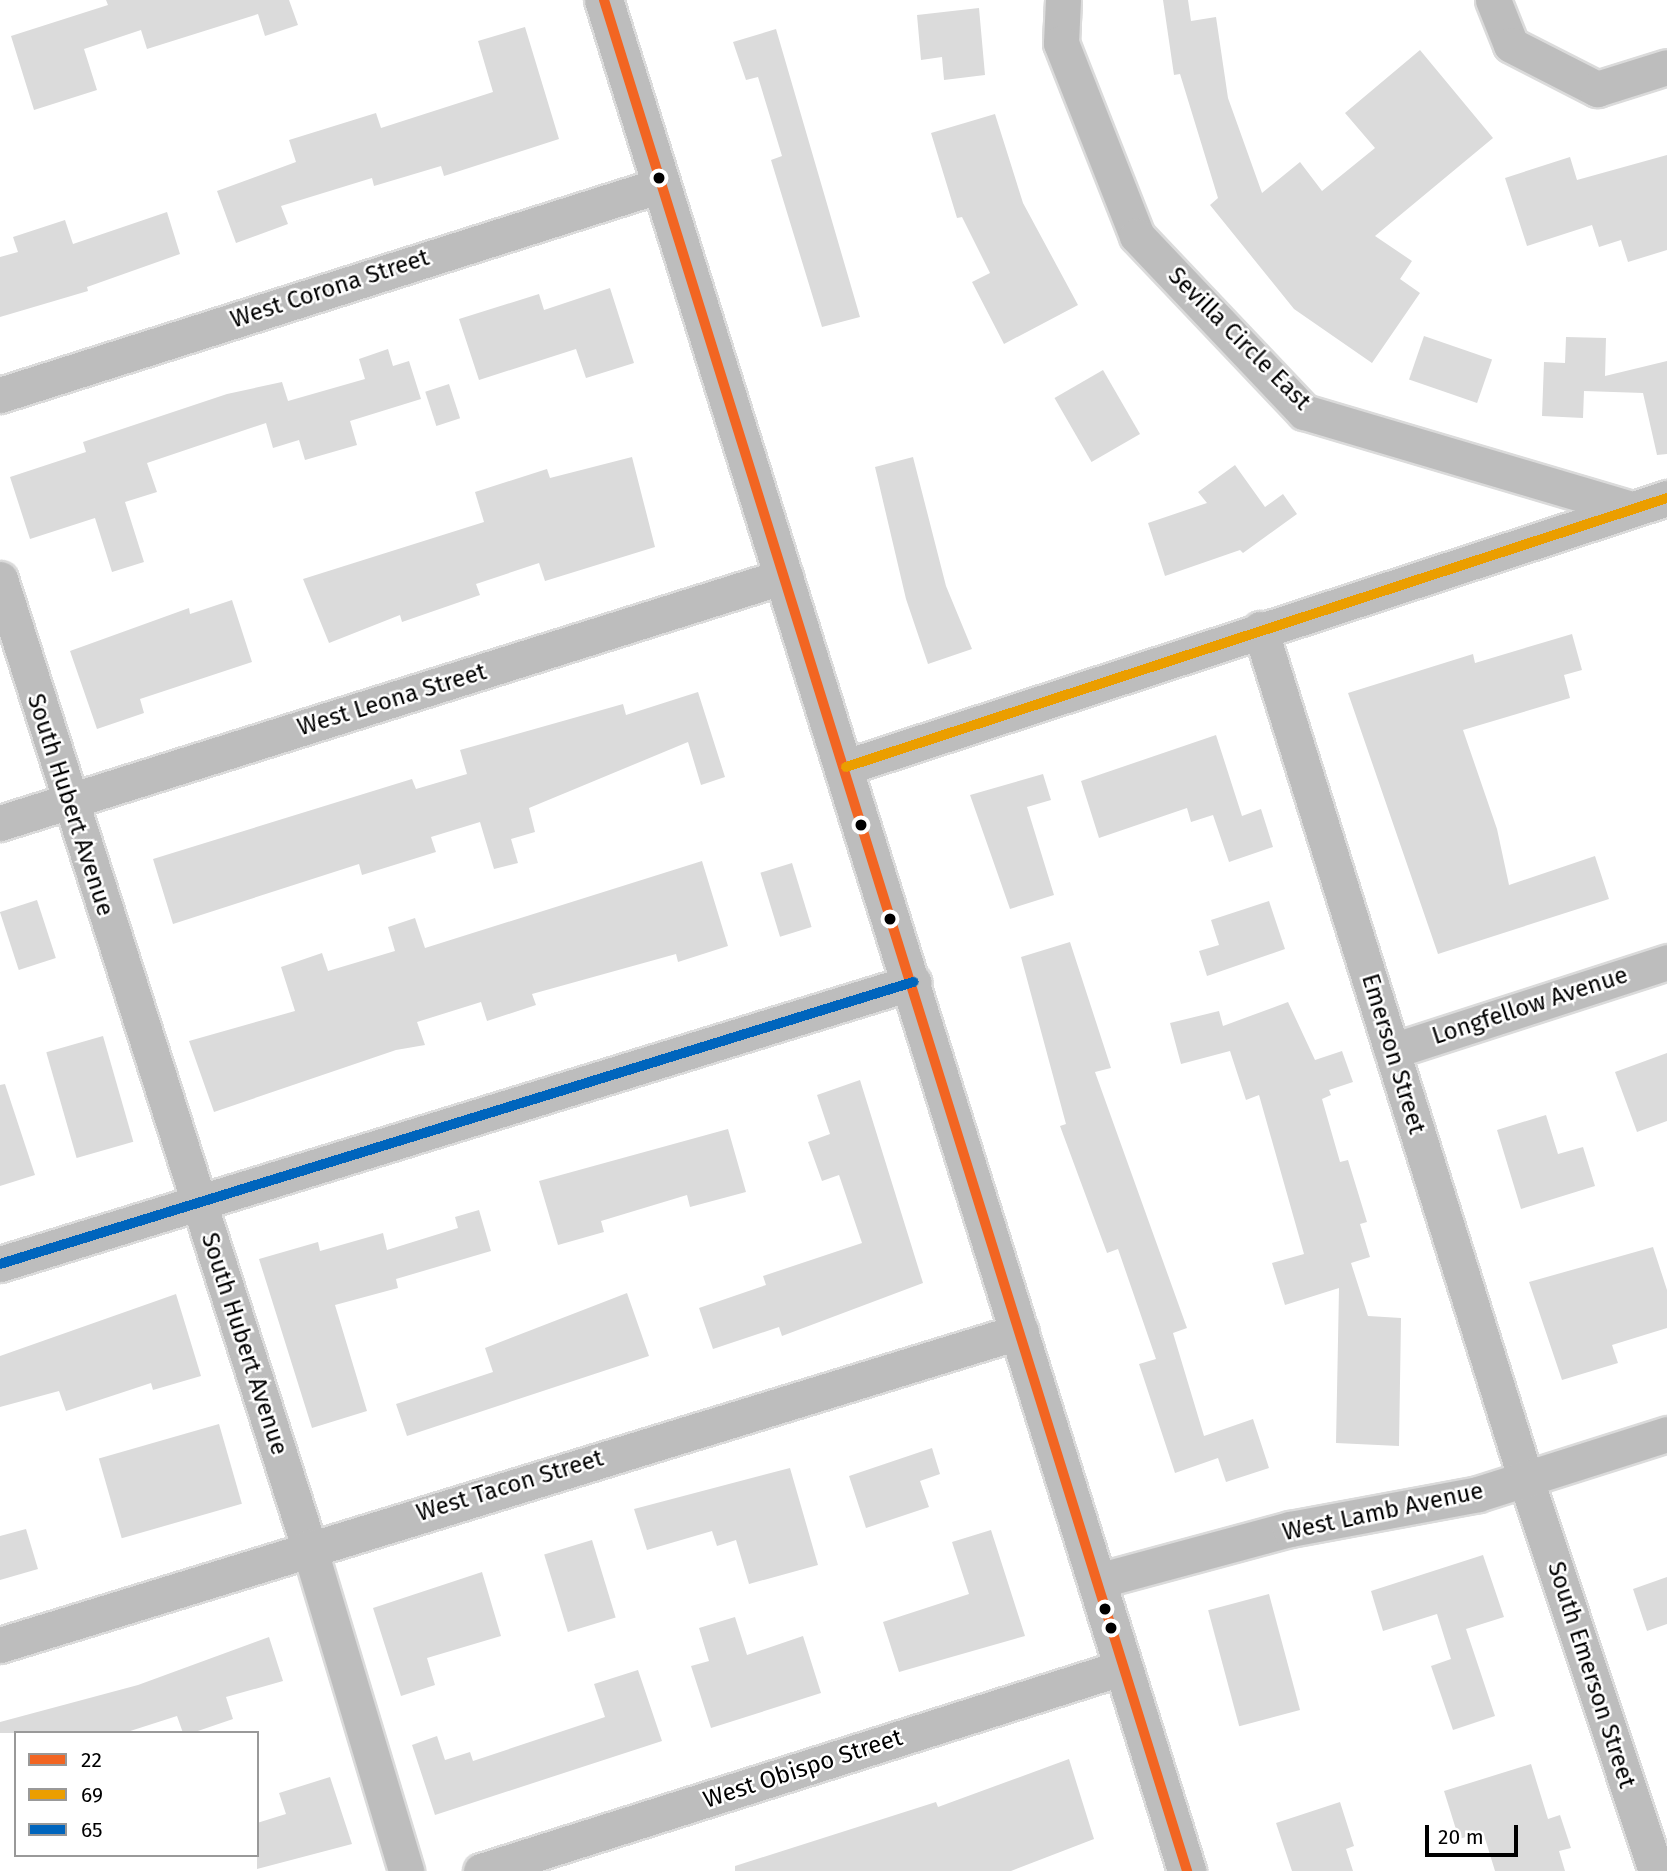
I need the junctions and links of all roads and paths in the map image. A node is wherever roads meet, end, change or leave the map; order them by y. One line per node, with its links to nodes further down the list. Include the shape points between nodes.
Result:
1 (604, 0): 5 (main road)
2 (1063, 0): 8 (street, Sevilla Circle East, via 1061,43 1137,236 1304,412)
3 (1493, 0): 4 (street, via 1511,45 1597,89)
4 (1667, 67)
5 (661, 185): 6 (street, West Corona Street); 9 (main road)
6 (0, 395)
7 (1667, 498): 8 (street)
8 (1631, 509): 11 (street)
9 (785, 576): 12 (main road); 13 (street, West Leona Street)
10 (0, 579): 13 (street, South Hubert Avenue)
11 (1260, 629): 12 (street); 17 (street, Emerson Street)
12 (846, 767): 16 (main road)
13 (68, 802): 14 (street, West Leona Street); 18 (street, South Hubert Avenue)
14 (0, 823)
15 (1667, 962): 17 (street, Longfellow Avenue)
16 (913, 982): 18 (street); 20 (main road)
17 (1392, 1051): 22 (street, Emerson Street)
18 (199, 1202): 19 (street); 23 (street, South Hubert Avenue)
19 (0, 1264)
20 (1021, 1331): 23 (street, West Tacon Street); 24 (main road)
21 (1667, 1434): 22 (street, West Lamb Avenue)
22 (1526, 1479): 24 (street, West Lamb Avenue, via 1478,1494 1290,1530); 30 (street, South Emerson Street)
23 (309, 1546): 25 (street, West Tacon Street); 27 (street, South Hubert Avenue)
24 (1097, 1581): 26 (main road)
25 (0, 1645)
26 (1124, 1667): 28 (street, West Obispo Street); 29 (main road)
27 (406, 1871)
28 (481, 1871)
29 (1187, 1871)
30 (1656, 1871)

